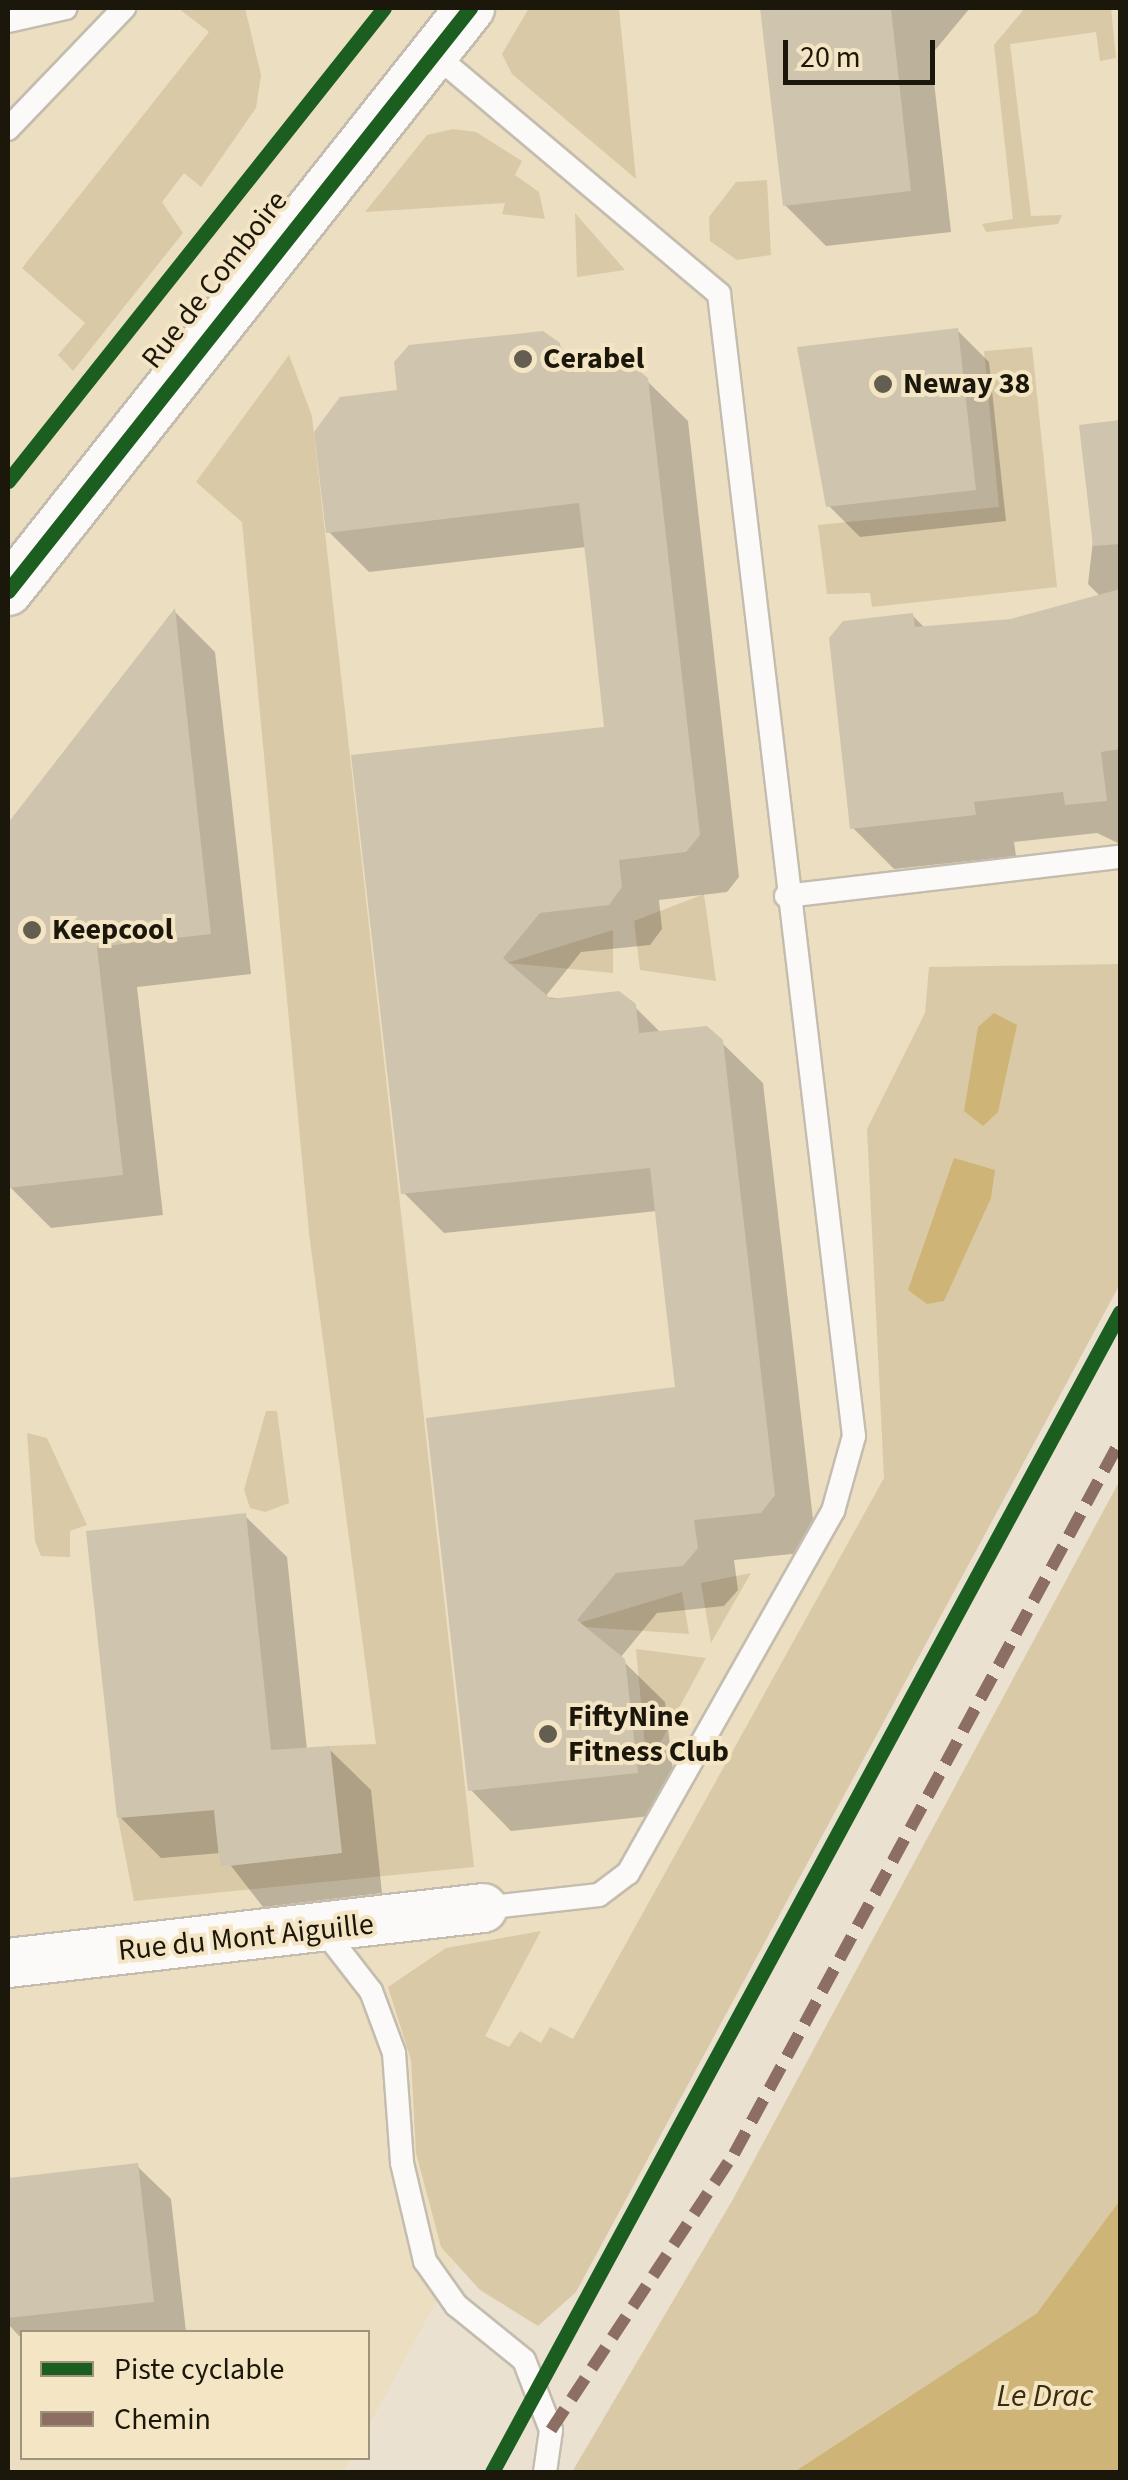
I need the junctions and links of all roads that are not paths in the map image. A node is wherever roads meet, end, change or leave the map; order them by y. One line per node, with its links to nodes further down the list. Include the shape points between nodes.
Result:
1 (66, 8): 4 (lane)
2 (124, 8): 6 (lane)
3 (462, 10): 5 (street, Rue de Comboire)
4 (8, 21)
5 (433, 53): 7 (street, Rue de Comboire); 9 (lane, via 719,294)
6 (8, 129)
7 (8, 591)
8 (1120, 857): 9 (lane)
9 (786, 896): 10 (lane, via 854,1436 833,1511 628,1873 599,1895)
10 (483, 1908): 11 (street, Rue du Mont Aiguille)
11 (325, 1932): 12 (street, Rue du Mont Aiguille); 13 (lane, via 371,1991 394,2052 402,2163 425,2261 456,2306 524,2360 551,2430)
12 (8, 1963)
13 (545, 2472)

